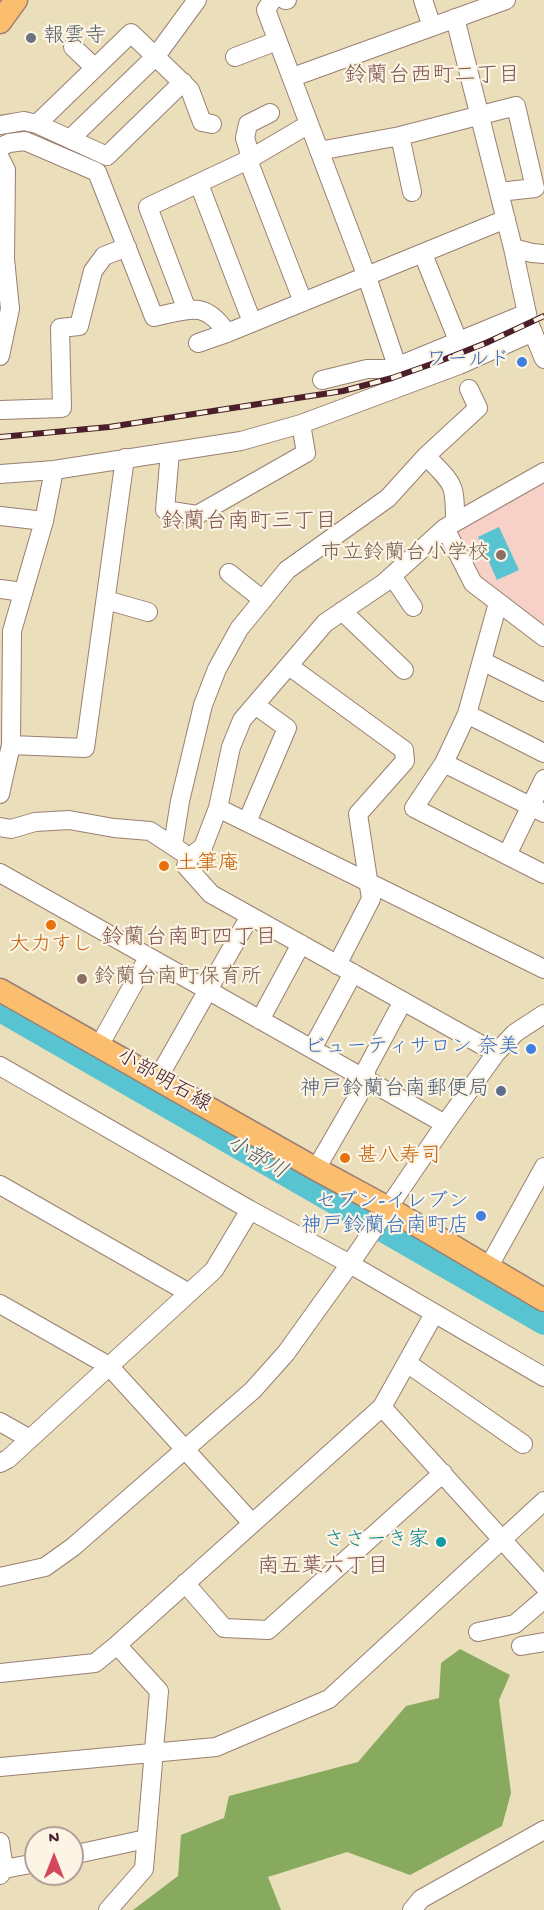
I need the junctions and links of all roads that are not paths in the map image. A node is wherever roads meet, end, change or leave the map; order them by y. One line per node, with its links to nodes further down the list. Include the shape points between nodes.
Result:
1 (16, 0): 7 (main road)
2 (197, 0): 11 (street)
3 (272, 0): 9 (street, via 266,10)
4 (423, 0): 8 (street)
5 (506, 0): 6 (street)
6 (455, 18): 8 (street); 17 (street)
7 (0, 22)
8 (432, 27): 14 (street)
9 (277, 41): 12 (street); 14 (street)
10 (73, 47): 13 (street)
11 (156, 56): 13 (street, via 131,33); 15 (street); 23 (street)
12 (235, 57)
13 (95, 68): 18 (street)
14 (293, 77): 20 (street)
15 (183, 82): 19 (street, via 202,122); 23 (street, via 107,156)
16 (270, 113): 27 (street, via 248,124 244,138)
17 (479, 114): 22 (street); 30 (street); 30 (street, via 516,106 535,188)
18 (37, 124): 21 (street, via 24,121); 23 (street)
19 (212, 124)
20 (309, 124): 25 (street); 27 (street)
21 (0, 125)
22 (400, 136): 25 (street); 29 (street)
23 (70, 139)
24 (0, 147): 32 (street, via 25,141 97,172)
25 (320, 151): 36 (street)
26 (0, 158): 45 (street, via 6,170 5,259 10,309)
27 (249, 160): 28 (street); 37 (street)
28 (199, 184): 38 (street, via 148,207); 40 (street)
29 (412, 192)
30 (499, 192): 31 (street)
31 (506, 219): 33 (street); 34 (street)
32 (127, 247): 38 (street, via 154,317); 50 (street, via 104,256 93,271 79,326 60,328 62,408)
33 (513, 248): 35 (street); 39 (street)
34 (423, 254): 36 (street); 44 (street)
35 (544, 254)
36 (367, 277): 37 (street); 47 (street)
37 (303, 302): 40 (street)
38 (188, 310): 42 (street, via 204,310)
39 (527, 313): 41 (street); 44 (street)
40 (252, 322): 42 (street)
41 (533, 332): 46 (street); 51 (street, via 459,365)
42 (227, 333): 43 (street)
43 (198, 343)
44 (459, 343): 47 (street)
45 (0, 356)
46 (544, 359)
47 (397, 366): 48 (street)
48 (322, 380)
49 (469, 388): 53 (street, via 478,408)
50 (0, 410)
51 (301, 424): 52 (street, via 241,441); 52 (street, via 306,453 197,515 165,510)
52 (170, 452): 54 (street)
53 (426, 456): 60 (street, via 450,480 455,491); 66 (street, via 388,498 287,570)
54 (125, 458): 55 (street); 65 (street)
55 (54, 470): 57 (street); 59 (street)
56 (544, 472): 60 (street)
57 (0, 474)
58 (0, 516): 59 (street)
59 (44, 521): 64 (street)
60 (450, 525): 62 (street); 67 (street, via 473,583)
61 (229, 573): 66 (street)
62 (392, 576): 68 (street); 69 (street)
63 (0, 589): 64 (street)
64 (23, 592): 72 (street)
65 (106, 600): 70 (street); 79 (street, via 85,748)
66 (263, 600): 88 (street, via 239,629 203,705)
67 (498, 603): 71 (street); 73 (street)
68 (413, 607)
69 (342, 611): 74 (street, via 325,623); 75 (street)
70 (148, 612)
71 (544, 637)
72 (5, 649): 79 (street)
73 (482, 661): 76 (street); 78 (street)
74 (289, 666): 77 (street); 93 (street, via 404,750 405,761 358,814)
75 (404, 670)
76 (544, 692)
77 (255, 705): 84 (street, via 242,720 231,747); 86 (street, via 287,728)
78 (467, 714): 80 (street); 81 (street)
79 (11, 745): 83 (street)
80 (544, 753)
81 (444, 763): 85 (street); 89 (street, via 414,808)
82 (544, 779): 85 (street)
83 (0, 794)
84 (218, 808): 86 (street); 90 (street, via 203,847)
85 (537, 810): 89 (street)
86 (248, 822): 93 (street)
87 (0, 827): 88 (street, via 11,829 35,822 69,820 150,831)
88 (173, 845): 90 (street)
89 (507, 855): 92 (street)
90 (190, 857): 94 (street, via 186,866 211,894)
91 (0, 873): 96 (street)
92 (544, 874)
93 (370, 884): 97 (street, via 371,899); 98 (street)
94 (250, 916): 95 (street); 100 (street)
95 (301, 945): 97 (street); 103 (street)
96 (148, 958): 100 (street); 104 (street)
97 (345, 969): 101 (street); 105 (street)
98 (544, 969)
99 (0, 990): 104 (main road, 小部明石線)
100 (208, 992): 103 (street); 108 (street)
101 (403, 1001): 106 (street); 109 (street, via 366,1068)
102 (544, 1014): 106 (street, via 515,1033)
103 (260, 1020): 105 (street)
104 (99, 1046): 108 (main road, 小部明石線)
105 (312, 1049): 109 (street)
106 (496, 1053): 110 (street)
107 (0, 1066): 114 (street)
108 (158, 1078): 111 (main road, 小部明石線)
109 (364, 1079): 110 (street); 111 (street)
110 (445, 1124): 115 (street)
111 (316, 1169): 115 (main road, 小部明石線)
112 (541, 1178): 117 (street)
113 (0, 1185): 118 (street)
114 (250, 1210): 116 (street); 118 (street, via 214,1270)
115 (384, 1214): 116 (street); 117 (main road, 小部明石線)
116 (350, 1264): 121 (street); 129 (street, via 286,1353 253,1390)
117 (488, 1268): 119 (main road, 小部明石線)
118 (189, 1293): 123 (street)
119 (544, 1300)
120 (0, 1304): 123 (street)
121 (434, 1314): 122 (street); 124 (street)
122 (407, 1362): 125 (street); 128 (street)
123 (109, 1366): 127 (street); 129 (street)
124 (544, 1377)
125 (382, 1407): 131 (street); 133 (street)
126 (0, 1422): 127 (street)
127 (30, 1439): 130 (street)
128 (523, 1444)
129 (186, 1449): 133 (street); 135 (street, via 45,1567)
130 (0, 1463)
131 (443, 1473): 134 (street); 136 (street, via 268,1630 224,1628)
132 (544, 1501): 134 (street)
133 (252, 1522): 136 (street)
134 (503, 1539): 137 (street); 144 (street, via 329,1699 216,1747)
135 (0, 1577)
136 (185, 1583): 141 (street)
137 (544, 1586)
138 (544, 1599): 139 (street, via 515,1624)
139 (478, 1632)
140 (544, 1642): 142 (street)
141 (117, 1646): 143 (street, via 95,1663); 144 (street, via 159,1691)
142 (521, 1646)
143 (0, 1673)
144 (153, 1754): 145 (street); 147 (street)
145 (0, 1767)
146 (544, 1830): 153 (street, via 421,1899)
147 (146, 1839): 149 (street); 152 (street, via 144,1869)
148 (0, 1842): 151 (street)
149 (84, 1852)
150 (24, 1866): 151 (street)
151 (2, 1872)
152 (108, 1910)
153 (412, 1910)

